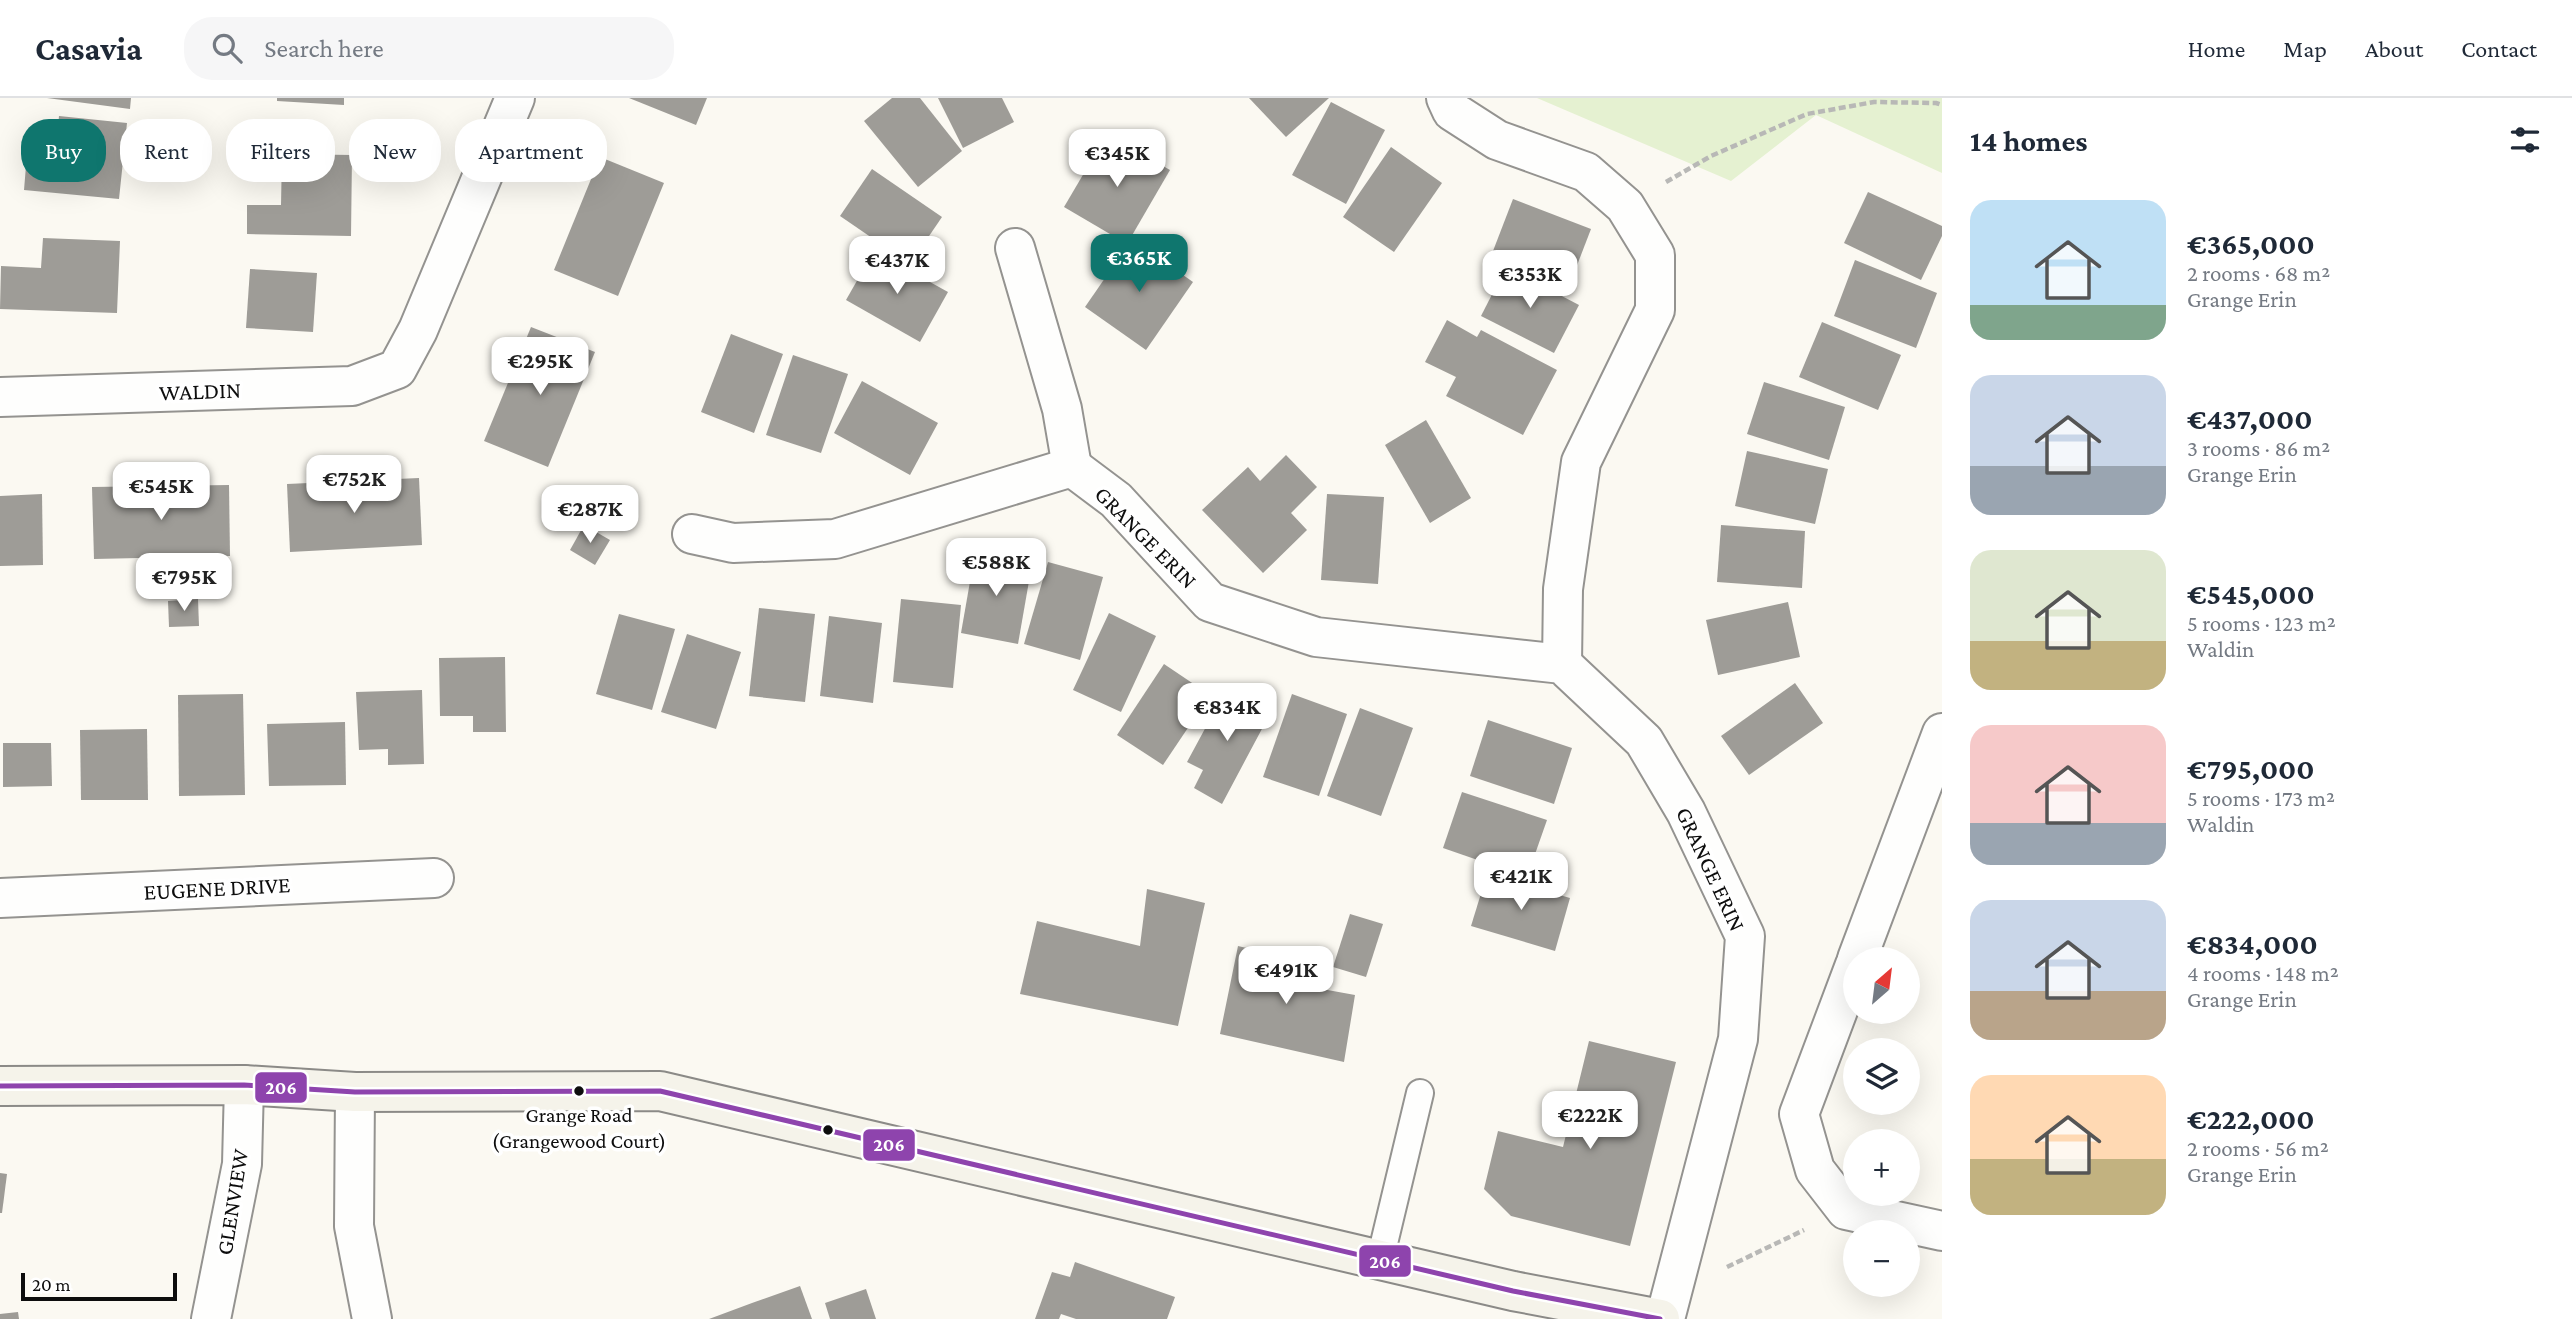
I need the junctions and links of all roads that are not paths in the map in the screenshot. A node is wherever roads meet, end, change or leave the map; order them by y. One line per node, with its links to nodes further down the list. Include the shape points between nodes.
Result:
1 (514, 98): 4 (street, WALDIN, via 418,330 397,369 352,386)
2 (1446, 98): 7 (street, via 1452,111 1497,139 1586,172 1625,206 1655,255 1655,310 1581,462 1563,589)
3 (1015, 248): 5 (street, via 1062,409)
4 (0, 397)
5 (1072, 467): 6 (street, via 835,539 733,543); 7 (street, GRANGE ERIN, via 1116,500 1210,603 1316,637)
6 (692, 534)
7 (1562, 664): 19 (street, GRANGE ERIN, via 1644,741 1686,812 1745,936 1738,1040 1680,1260)
8 (1942, 733): 11 (street)
9 (435, 878): 10 (street, EUGENE DRIVE)
10 (0, 898)
11 (1862, 947)
12 (1843, 997): 17 (street, via 1799,1114 1815,1170 1846,1210)
13 (244, 1085): 14 (main road); 15 (main road); 20 (street, GLENVIEW, via 242,1164)
14 (0, 1086)
15 (355, 1092): 18 (main road, via 660,1091); 21 (street, via 354,1226)
16 (1420, 1093): 18 (lane)
17 (1942, 1231)
18 (1380, 1261): 19 (main road)
19 (1647, 1317)
20 (211, 1319)
21 (372, 1319)

